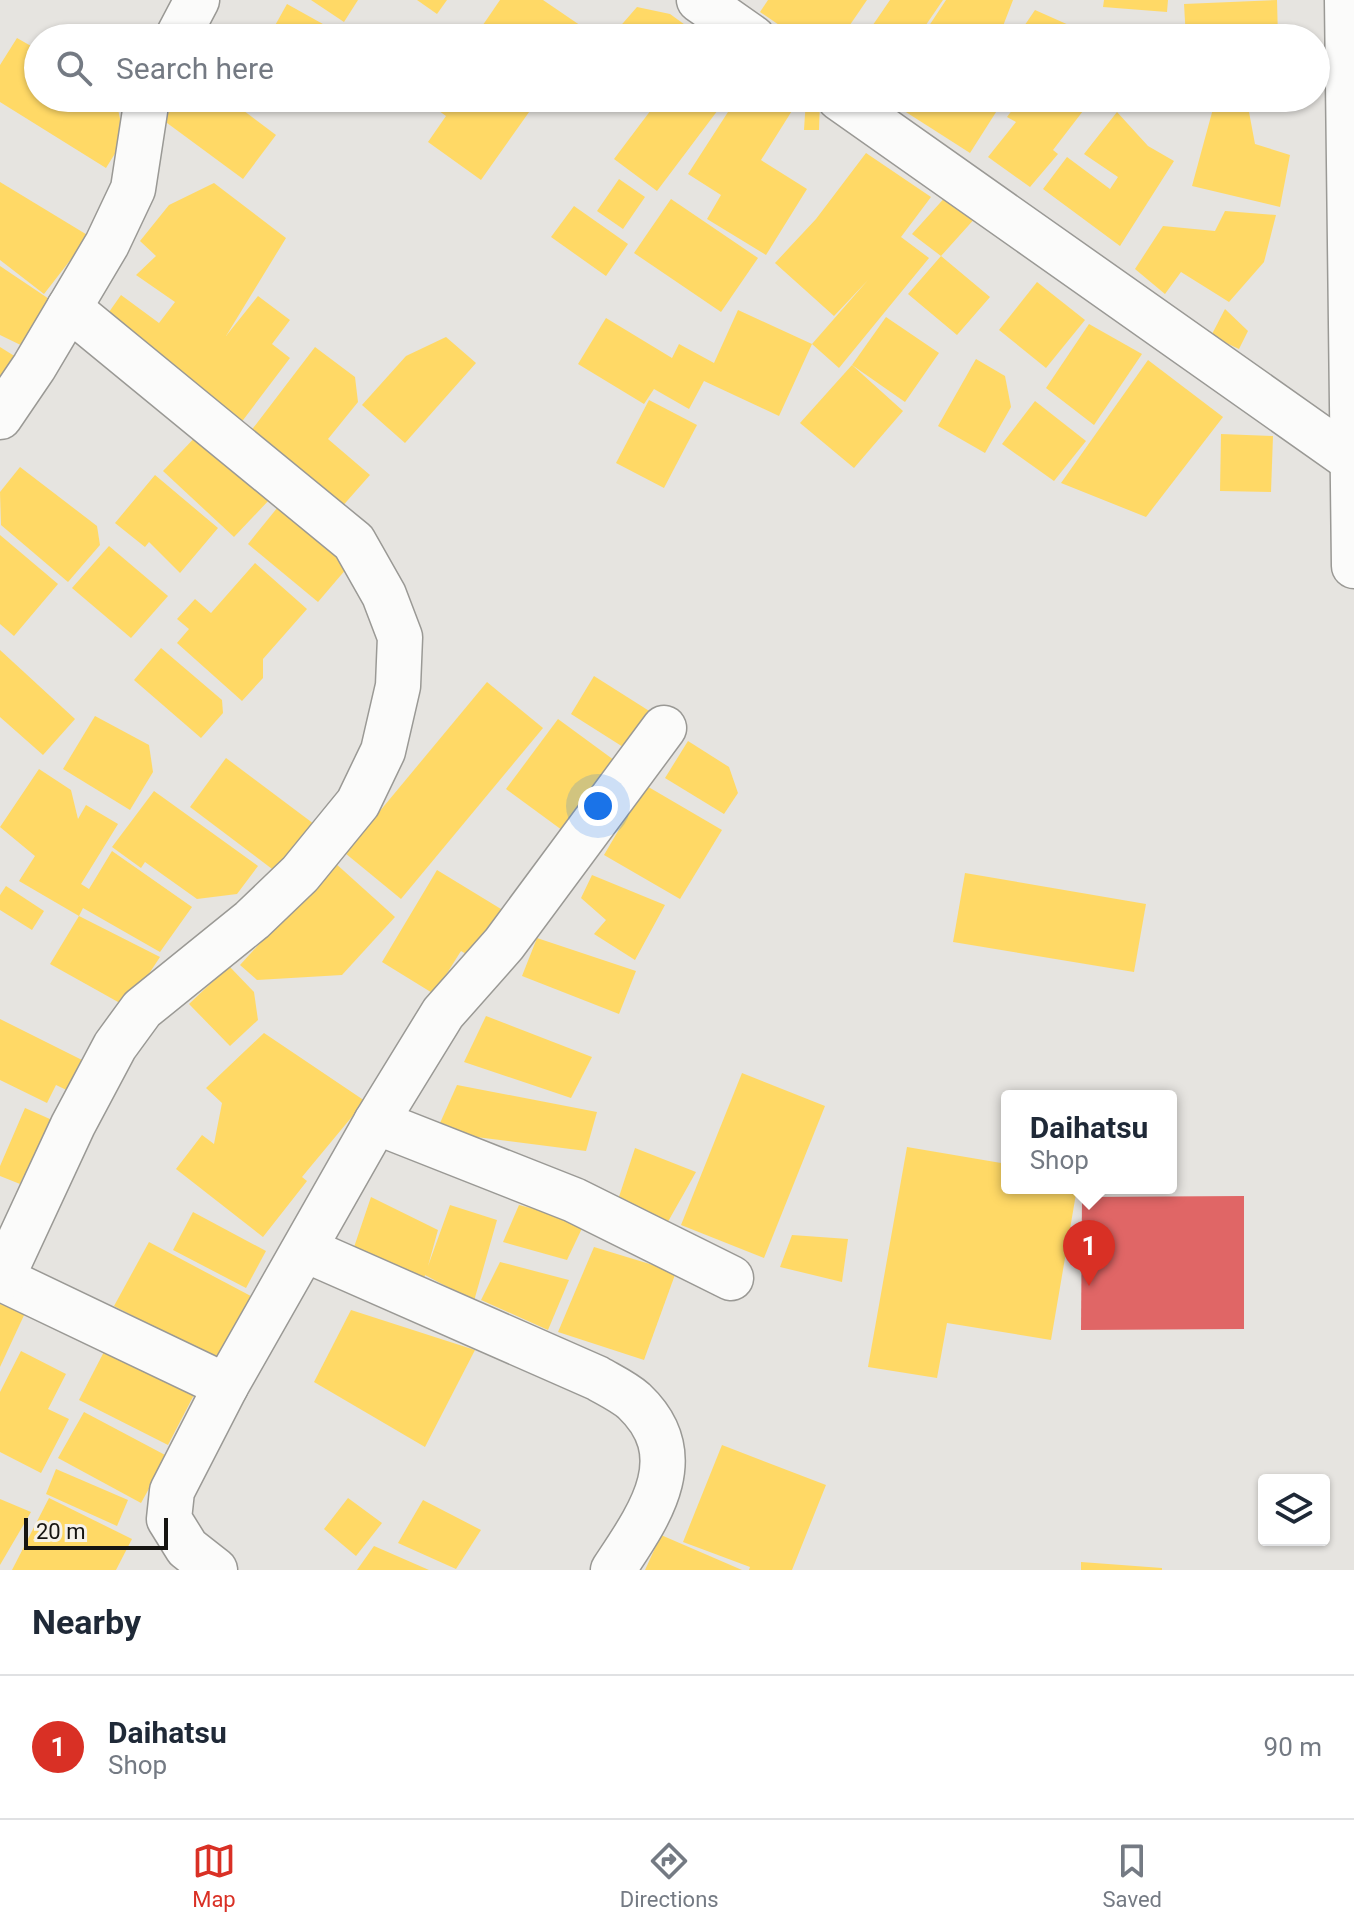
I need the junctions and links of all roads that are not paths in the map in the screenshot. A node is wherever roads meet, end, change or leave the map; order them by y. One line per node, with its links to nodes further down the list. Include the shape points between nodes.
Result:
1 (197, 0): 4 (main road)
2 (699, 0): 5 (main road)
3 (1347, 0): 10 (main road)
4 (184, 24)
5 (733, 24)
6 (145, 112): 8 (main road, via 133,189)
7 (859, 112): 10 (main road)
8 (69, 308): 9 (main road); 15 (main road, via 354,542 400,637 398,686 383,751 358,803 300,874 142,1009 115,1046)
9 (0, 417)
10 (1352, 460): 11 (main road)
11 (1354, 566)
12 (664, 728): 13 (main road, via 504,944 443,1013)
13 (376, 1122): 14 (main road); 16 (main road, via 574,1200)
14 (306, 1250): 17 (main road); 19 (main road, via 597,1378 633,1401 657,1432 665,1471 647,1519)
15 (1, 1278): 17 (main road)
16 (731, 1278)
17 (226, 1386): 18 (main road, via 172,1491 169,1519 187,1548)
18 (215, 1570)
19 (613, 1570)

